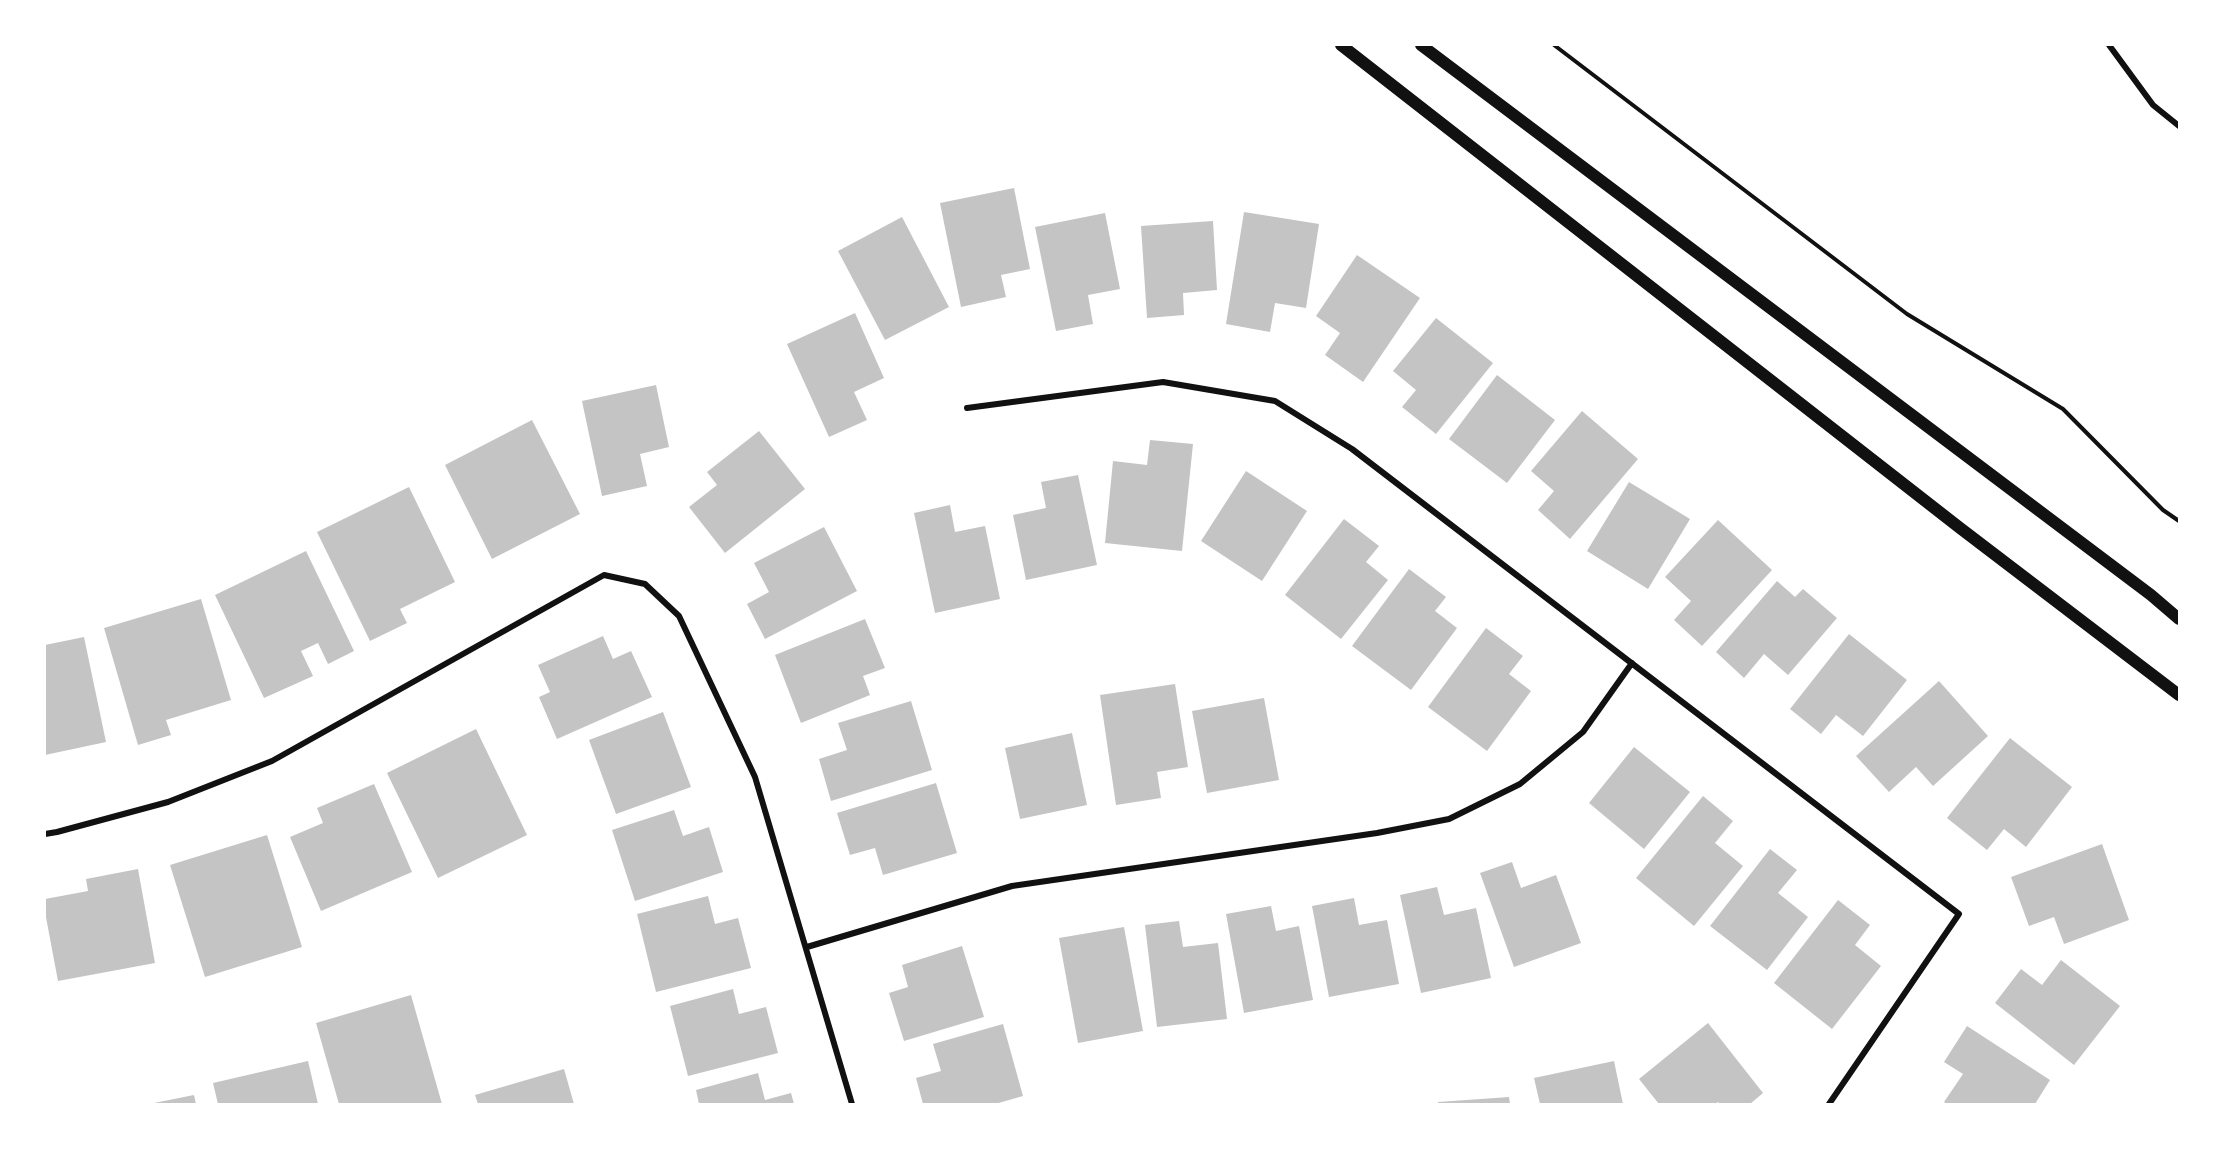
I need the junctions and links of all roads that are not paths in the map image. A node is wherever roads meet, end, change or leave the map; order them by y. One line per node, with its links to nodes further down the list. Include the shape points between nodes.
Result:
1 (1341, 45): 8 (main road)
2 (1421, 45): 6 (main road)
3 (2109, 45): 4 (street, via 2153,105)
4 (2179, 126)
5 (967, 408): 7 (street, via 1163,382 1275,401 1352,449)
6 (2179, 619)
7 (1632, 663): 10 (street, via 1583,732 1520,784 1449,819 1012,886); 12 (street, via 1959,914)
8 (2179, 695)
9 (45, 834): 10 (street, via 168,802 272,761 603,575 645,584 679,616 755,777)
10 (807, 947): 11 (street)
11 (852, 1104)
12 (1828, 1104)

